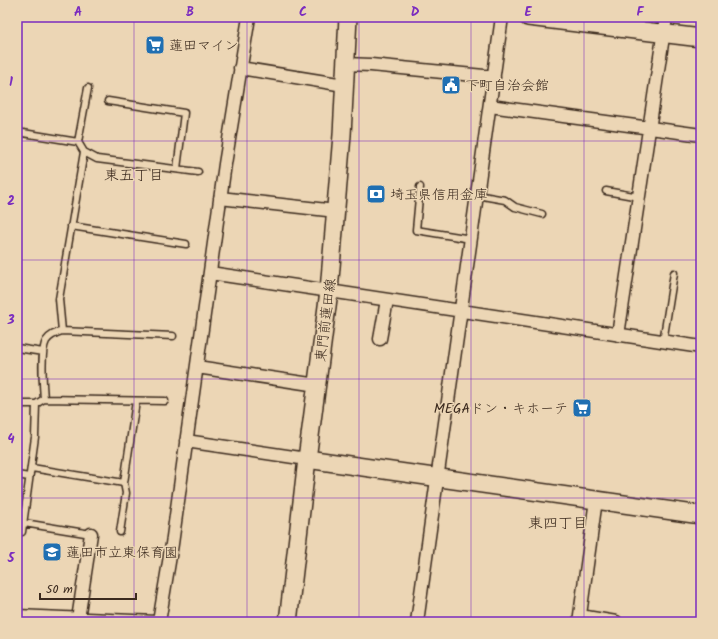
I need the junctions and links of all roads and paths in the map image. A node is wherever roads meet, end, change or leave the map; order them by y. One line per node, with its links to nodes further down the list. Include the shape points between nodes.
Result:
1 (249, 17): 8 (street)
2 (348, 17): 7 (main road, 東門前蓮田線)
3 (502, 17): 9 (street)
4 (528, 17): 5 (main road)
5 (665, 25): 6 (main road); 14 (street)
6 (701, 38)
7 (345, 64): 9 (street); 10 (main road, 東門前蓮田線)
8 (240, 68): 10 (street); 25 (street)
9 (494, 77): 13 (street)
10 (344, 85): 26 (main road, 東門前蓮田線)
11 (88, 88): 17 (lane)
12 (108, 101): 19 (lane, via 184,113)
13 (490, 106): 14 (street); 23 (street)
14 (649, 128): 16 (street); 24 (street)
15 (17, 132): 17 (lane)
16 (701, 135)
17 (78, 142): 18 (lane)
18 (84, 152): 19 (lane, via 97,159); 28 (lane)
19 (177, 169): 20 (lane)
20 (198, 172)
21 (420, 187): 29 (lane, via 416,230)
22 (606, 191): 24 (lane)
23 (477, 195): 27 (lane, via 505,200 515,207); 29 (street)
24 (639, 197): 37 (street)
25 (220, 198): 26 (street); 31 (street)
26 (336, 211): 33 (main road, 東門前蓮田線)
27 (542, 214)
28 (71, 226): 30 (lane); 36 (lane, via 59,299)
29 (471, 239): 35 (street)
30 (186, 244)
31 (210, 273): 33 (street); 44 (street)
32 (674, 274): 40 (lane)
33 (329, 291): 34 (street); 45 (main road, 東門前蓮田線)
34 (387, 300): 35 (street); 39 (street)
35 (460, 311): 37 (street); 56 (street)
36 (62, 331): 38 (lane); 43 (lane, via 53,334 46,341)
37 (618, 335): 40 (street)
38 (173, 336)
39 (380, 339)
40 (663, 342): 41 (street)
41 (701, 347)
42 (17, 348): 43 (lane)
43 (43, 352): 46 (lane)
44 (197, 367): 45 (street); 51 (street)
45 (317, 385): 52 (main road, 東門前蓮田線)
46 (44, 399): 47 (lane); 50 (lane)
47 (136, 401): 48 (lane); 57 (lane)
48 (165, 401)
49 (17, 404): 50 (lane)
50 (36, 404): 53 (lane)
51 (186, 441): 52 (street); 68 (street)
52 (307, 459): 56 (main road); 69 (main road, 東門前蓮田線)
53 (32, 468): 55 (lane); 57 (lane)
54 (17, 475): 55 (lane)
55 (30, 477): 60 (lane)
56 (437, 477): 58 (main road); 70 (street)
57 (124, 483): 62 (lane, via 126,492)
58 (596, 500): 59 (main road); 65 (street)
59 (701, 515)
60 (24, 522): 61 (lane); 63 (lane)
61 (22, 532)
62 (120, 532)
63 (91, 534): 66 (street)
64 (17, 616): 66 (street)
65 (580, 619): 71 (street)
66 (86, 620): 67 (street)
67 (156, 622)
68 (159, 622)
69 (288, 622)
70 (418, 622)
71 (616, 622)

